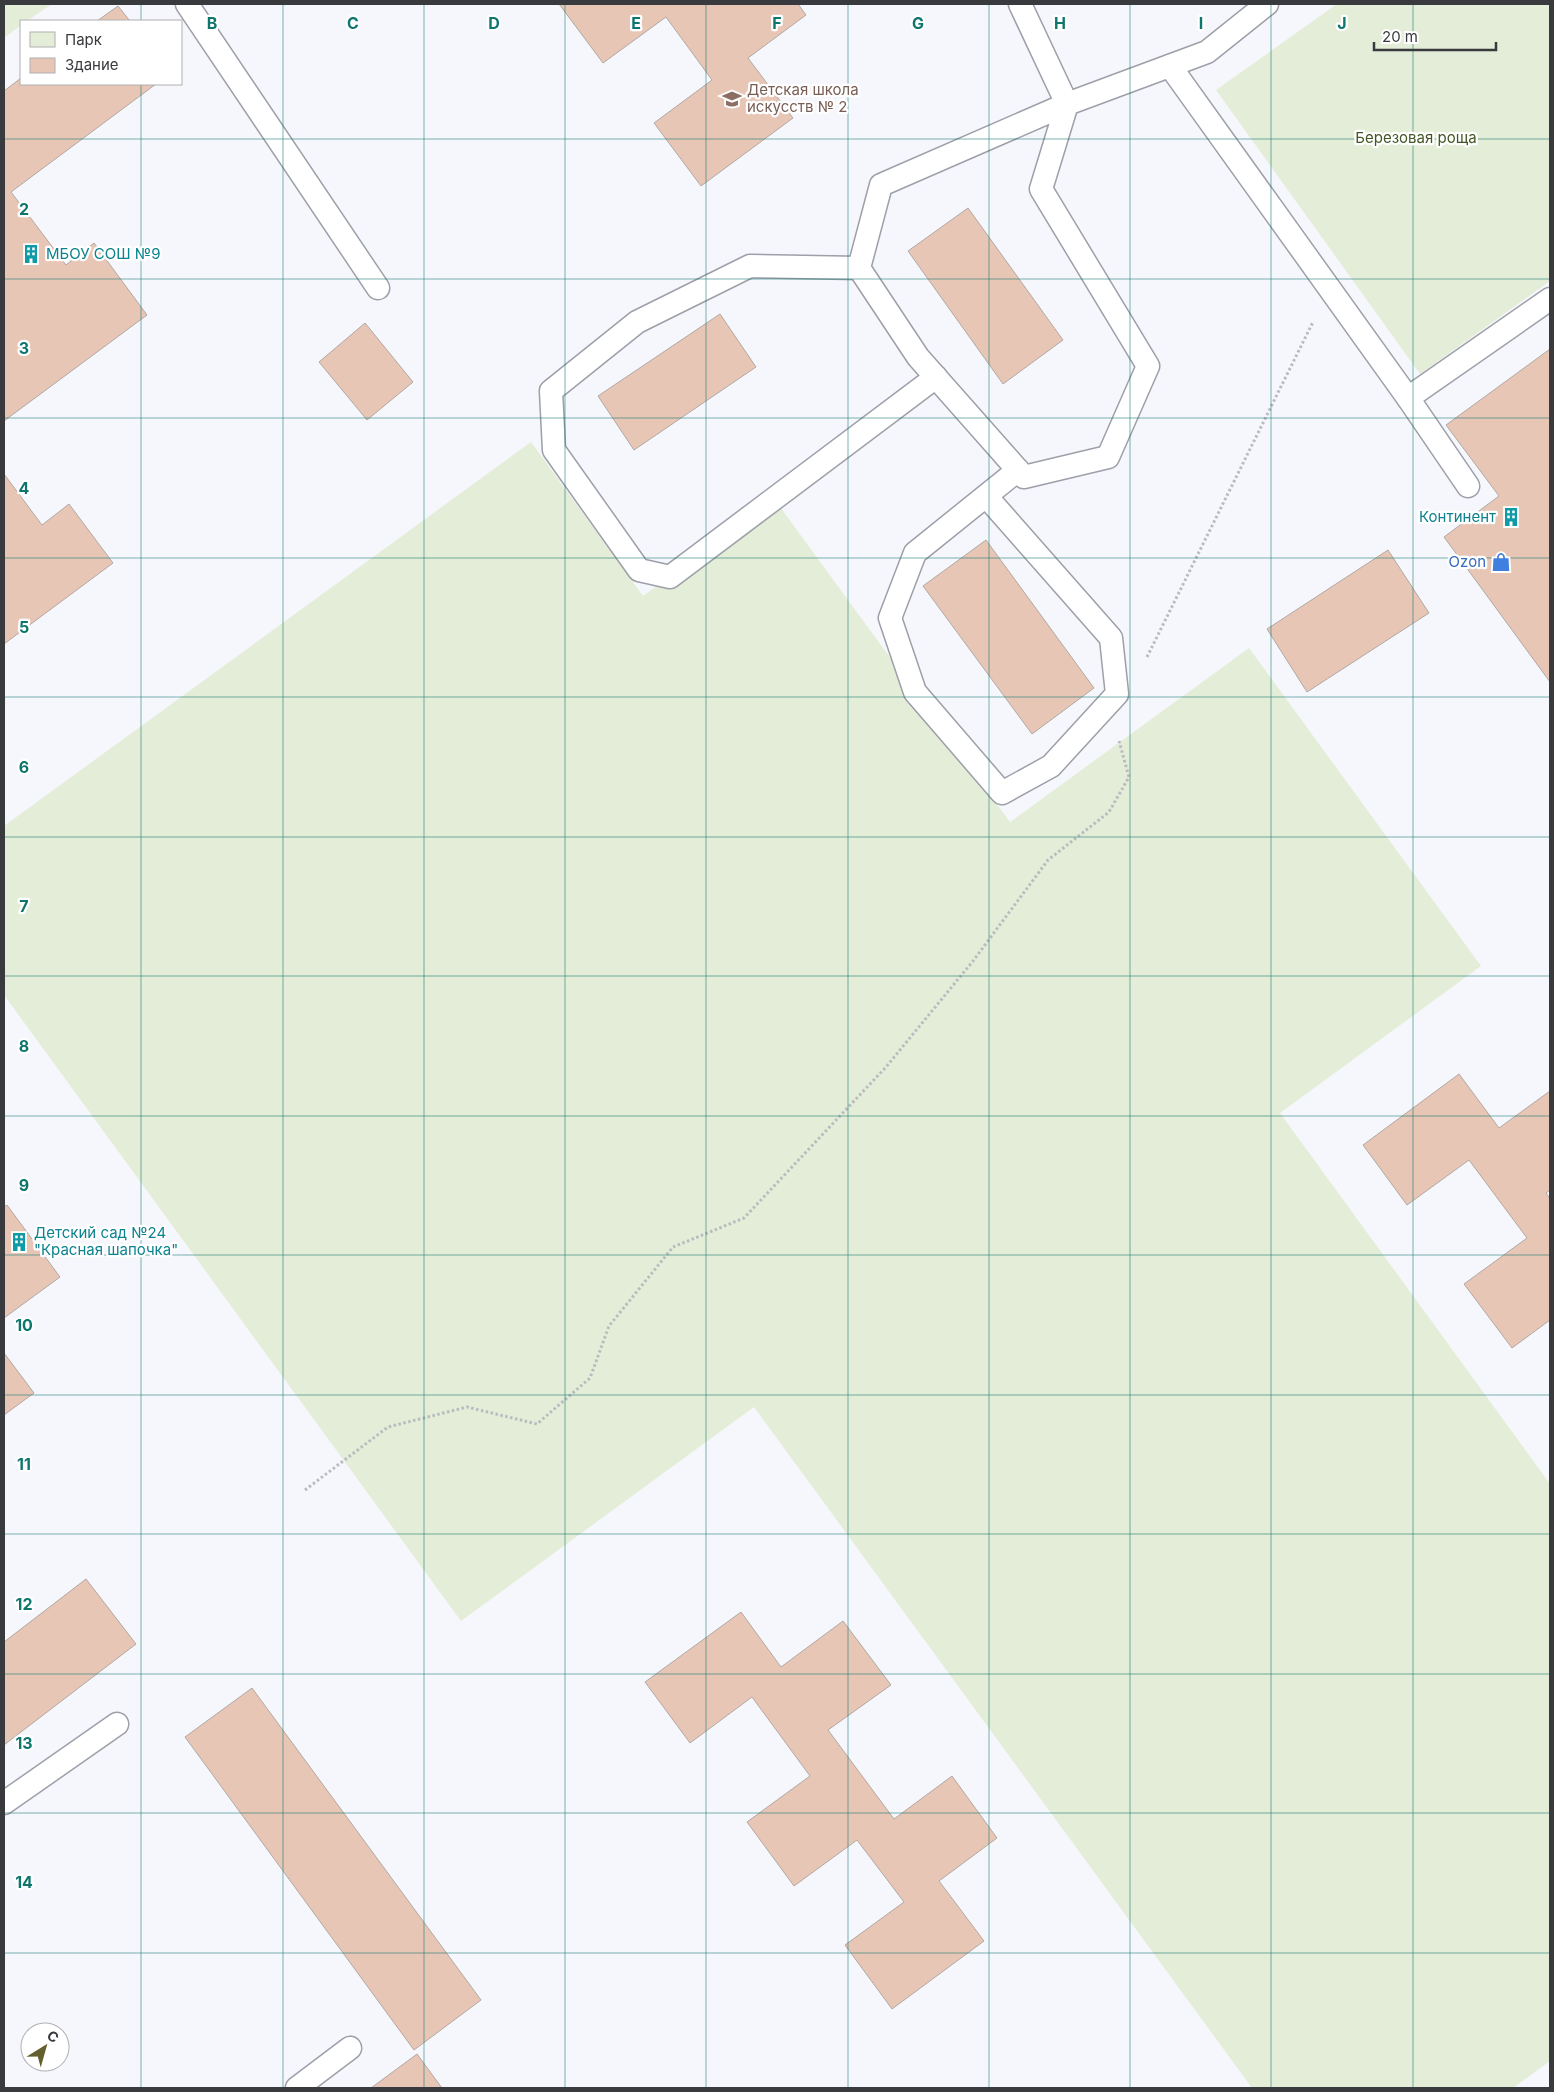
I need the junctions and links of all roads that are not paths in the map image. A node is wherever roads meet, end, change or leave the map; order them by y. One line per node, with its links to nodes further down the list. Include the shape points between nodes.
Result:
1 (187, 4): 7 (lane)
2 (1020, 4): 5 (lane)
3 (1266, 4): 4 (lane, via 1207,52)
4 (1170, 66): 5 (lane); 10 (lane)
5 (1067, 104): 6 (lane, via 882,185); 11 (lane, via 1041,188 1148,366 1108,457 1024,477)
6 (859, 268): 9 (lane, via 918,357); 9 (lane, via 750,266 637,322 551,391 554,450 639,570 670,577)
7 (378, 288)
8 (1550, 299): 10 (lane)
9 (936, 377): 11 (lane)
10 (1408, 398): 12 (lane)
11 (1018, 470): 13 (lane)
12 (1468, 486)
13 (986, 496): 13 (lane, via 915,553 890,618 915,692 1002,793 1051,766 1117,694 1111,638)
14 (117, 1724): 15 (lane)
15 (4, 1803)
16 (350, 2048): 17 (lane)
17 (297, 2088)

